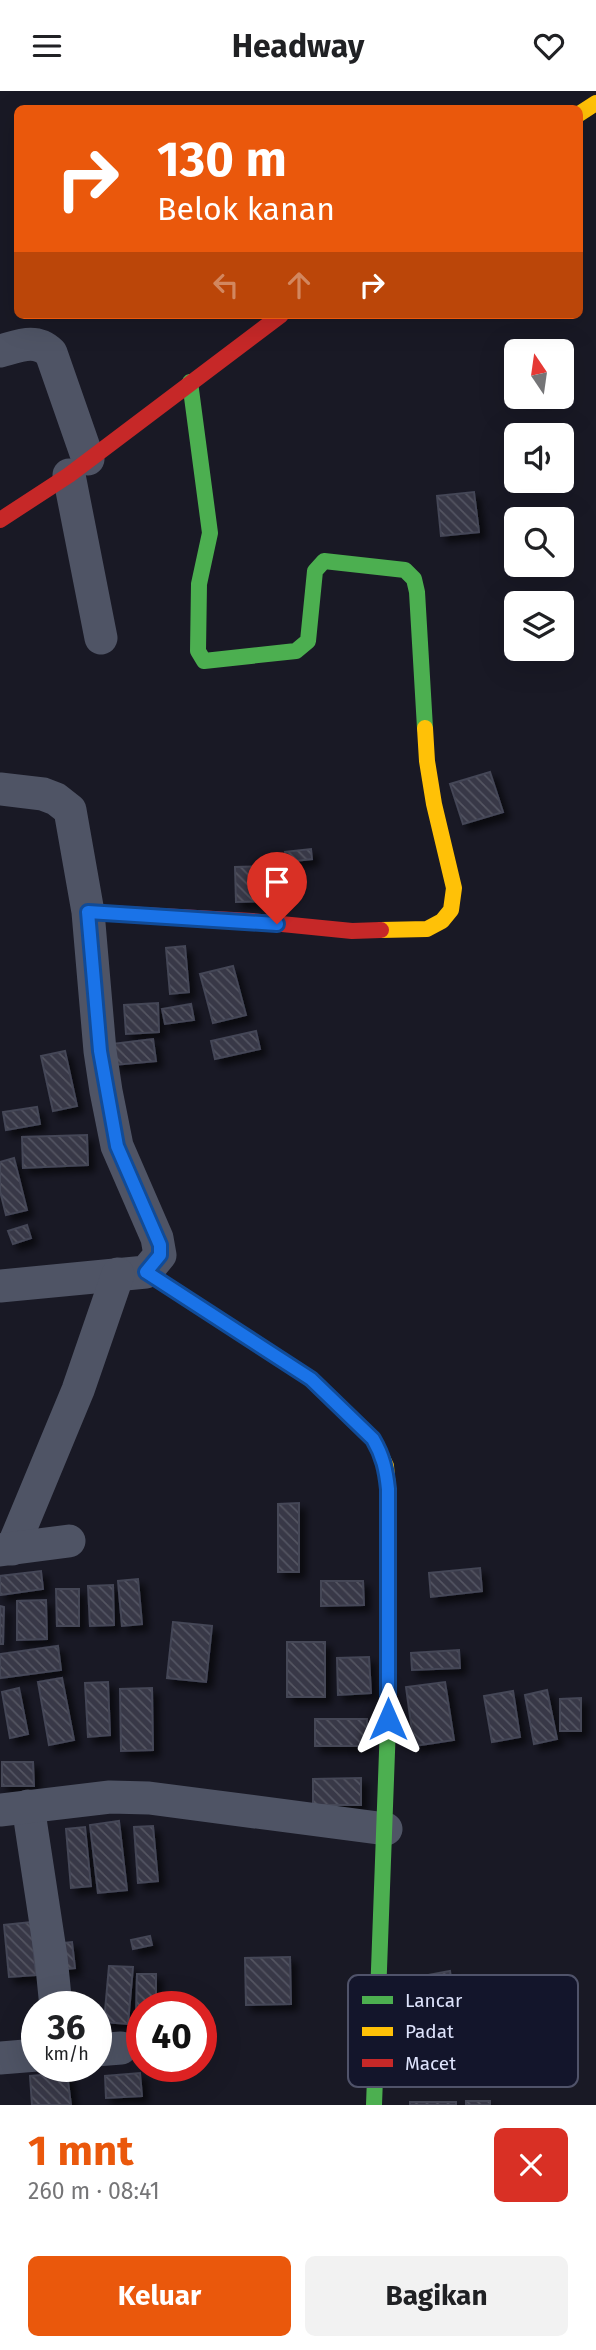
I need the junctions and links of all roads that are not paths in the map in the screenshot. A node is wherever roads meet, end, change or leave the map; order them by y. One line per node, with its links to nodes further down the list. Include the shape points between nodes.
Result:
1 (275, 319): 3 (street)
2 (0, 351): 4 (street, via 39,344 51,353)
3 (190, 381): 4 (street); 8 (street, via 210,533 199,584 198,651 204,661 296,651 308,641 315,571 324,561 411,574 417,591 427,761 454,901 442,922 427,929 400,931)
4 (79, 467): 5 (street); 6 (street)
5 (0, 520)
6 (101, 638)
7 (0, 789): 8 (street, via 43,795 70,810)
8 (88, 912): 9 (street, via 100,1051 117,1146 160,1245 160,1255)
9 (132, 1273): 10 (street); 12 (street); 14 (street, via 311,1379 380,1451 388,1489)
10 (0, 1286)
11 (69, 1541): 12 (street)
12 (6, 1549)
13 (14, 1808): 14 (street, via 110,1797 149,1798); 16 (street, via 51,1957)
14 (386, 1829): 15 (street)
15 (380, 1975)
16 (54, 1991)
17 (21, 2056): 18 (street)
18 (0, 2058)
19 (375, 2087): 20 (street)
20 (374, 2105)

